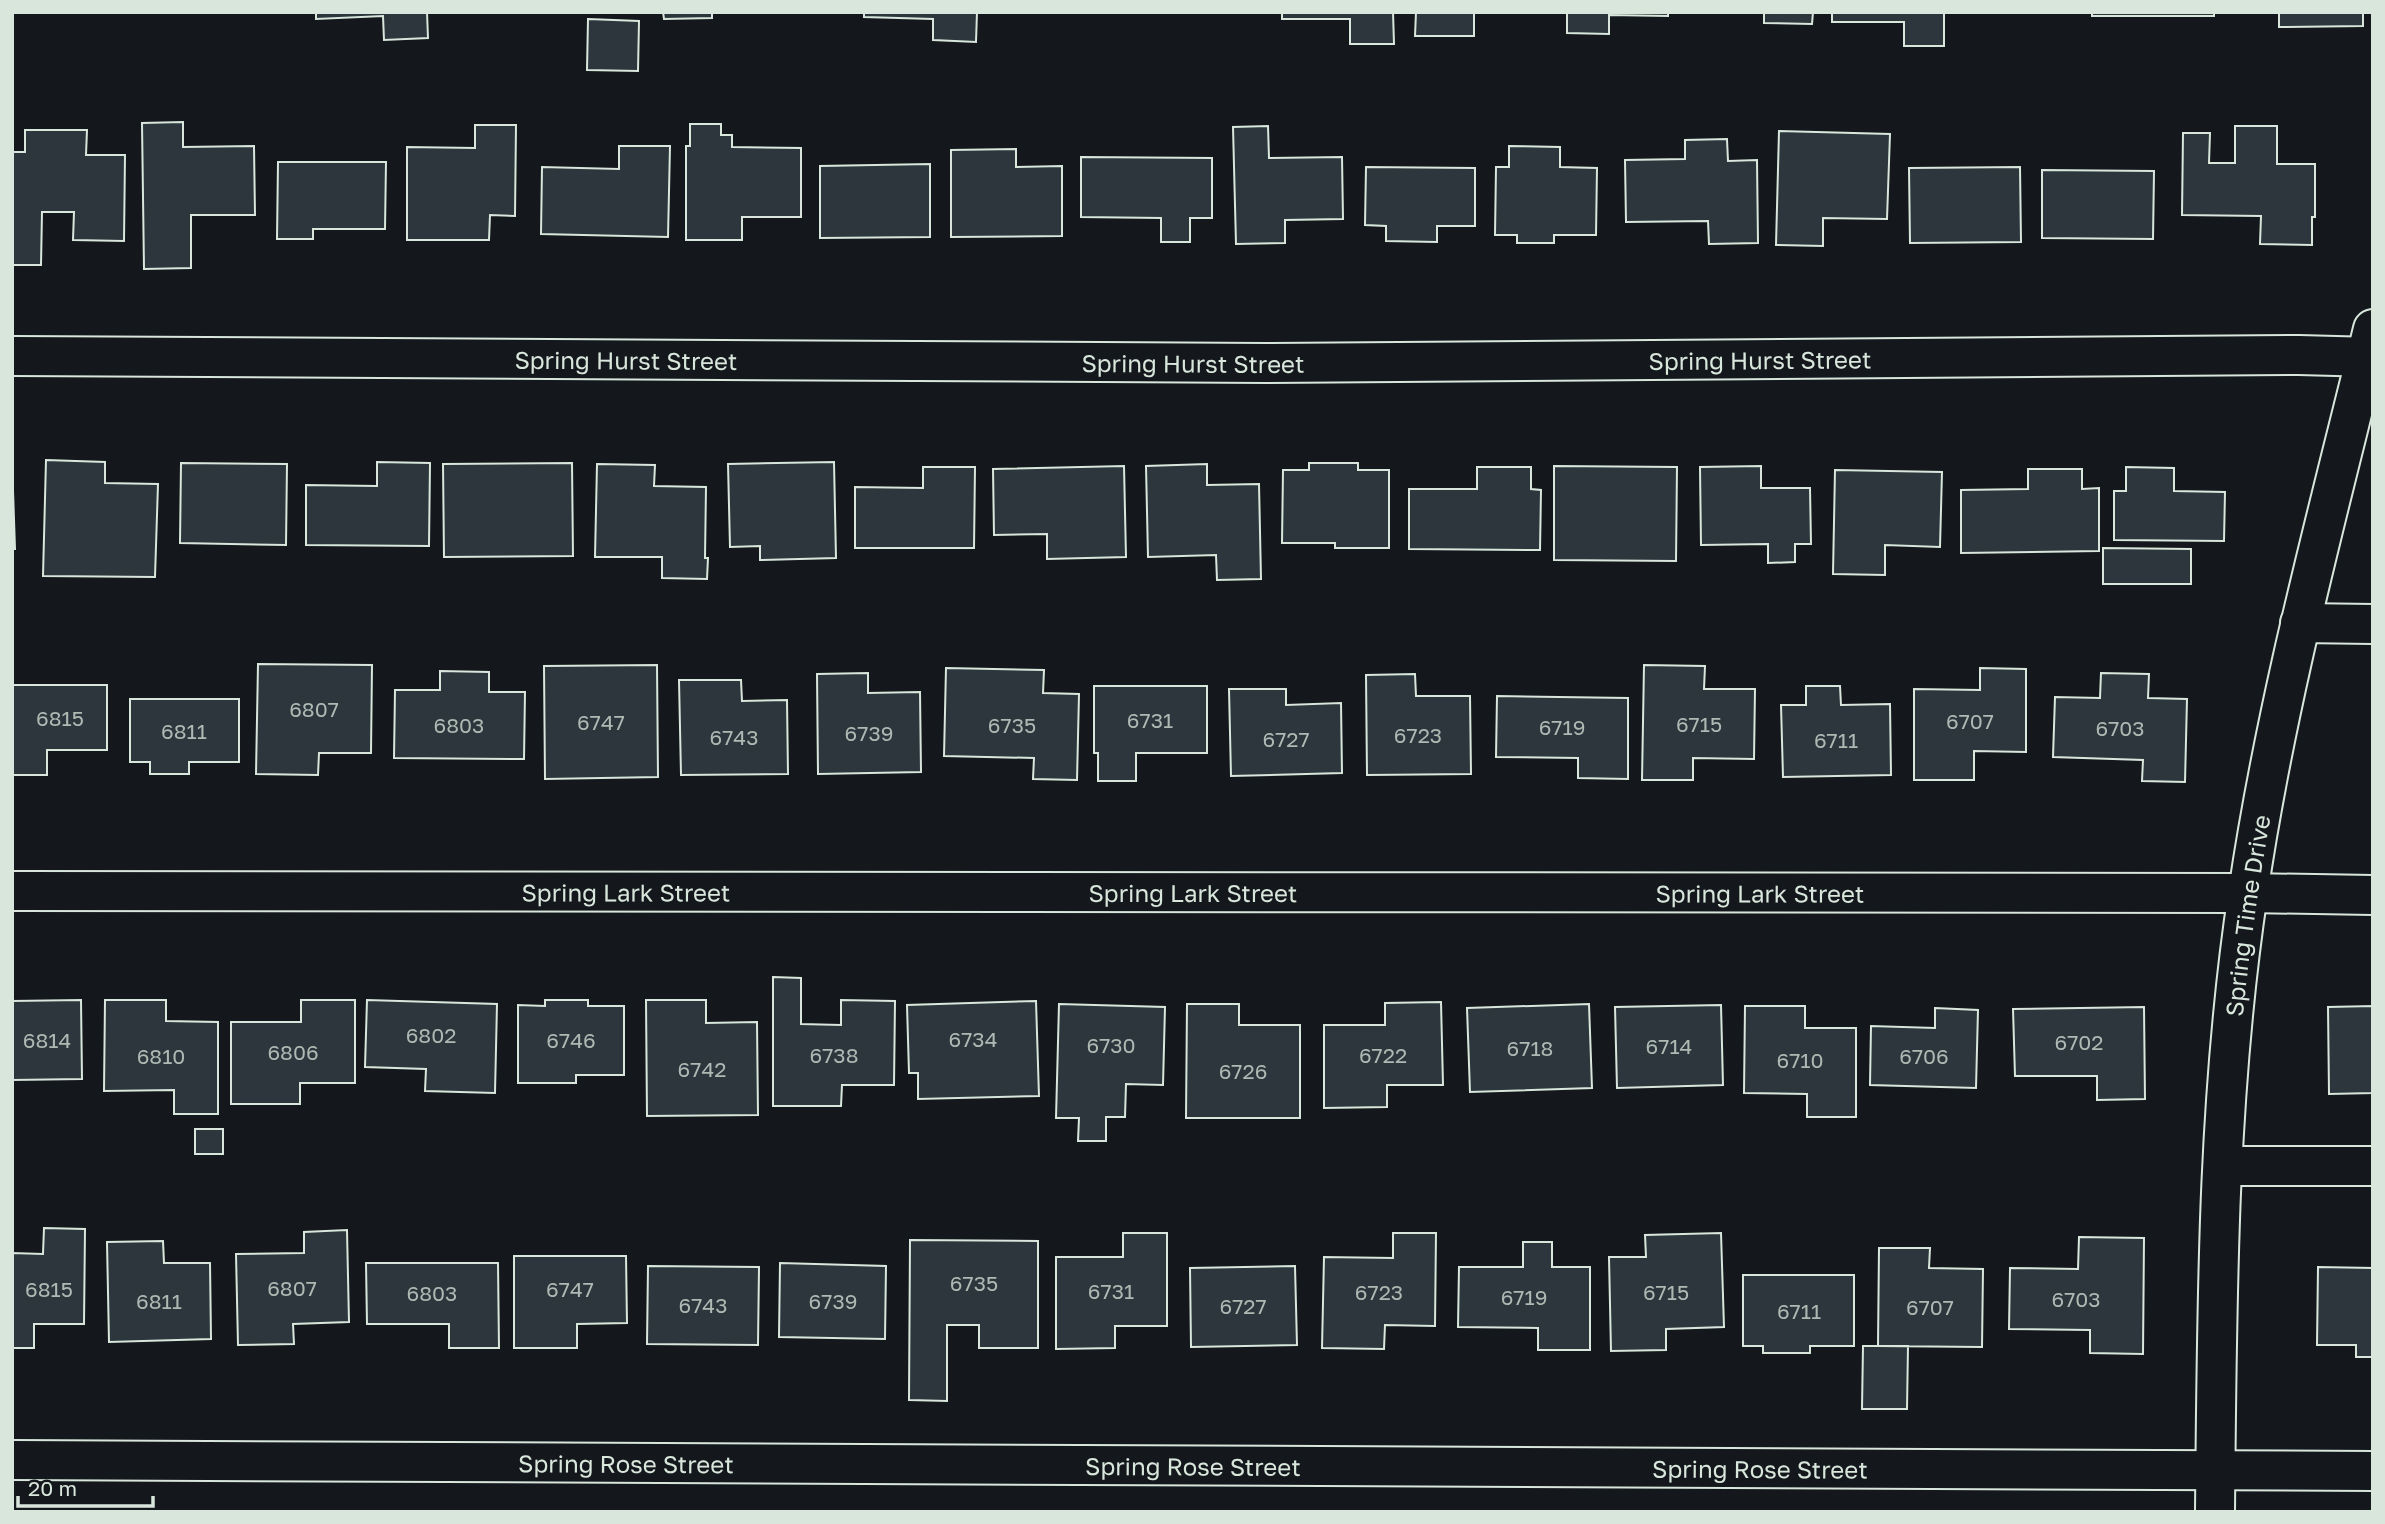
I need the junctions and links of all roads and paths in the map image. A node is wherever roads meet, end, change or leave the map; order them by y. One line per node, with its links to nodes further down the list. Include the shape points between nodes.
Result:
1 (2371, 347): 2 (street, Spring Hurst Street, via 2285,355 1266,363); 3 (street, Spring Time Drive)
2 (12, 356)
3 (2300, 623): 4 (street); 6 (street, Spring Time Drive, via 2275,732)
4 (2373, 624)
5 (12, 891): 6 (street, Spring Lark Street)
6 (2248, 893): 7 (street, Spring Lark Street); 8 (street, Spring Time Drive, via 2234,998)
7 (2373, 895)
8 (2223, 1166): 9 (street); 11 (street, Spring Time Drive)
9 (2373, 1166)
10 (12, 1460): 11 (street, Spring Rose Street)
11 (2216, 1470): 12 (street, Spring Rose Street); 13 (street, Spring Time Drive)
12 (2373, 1471)
13 (2215, 1512)

